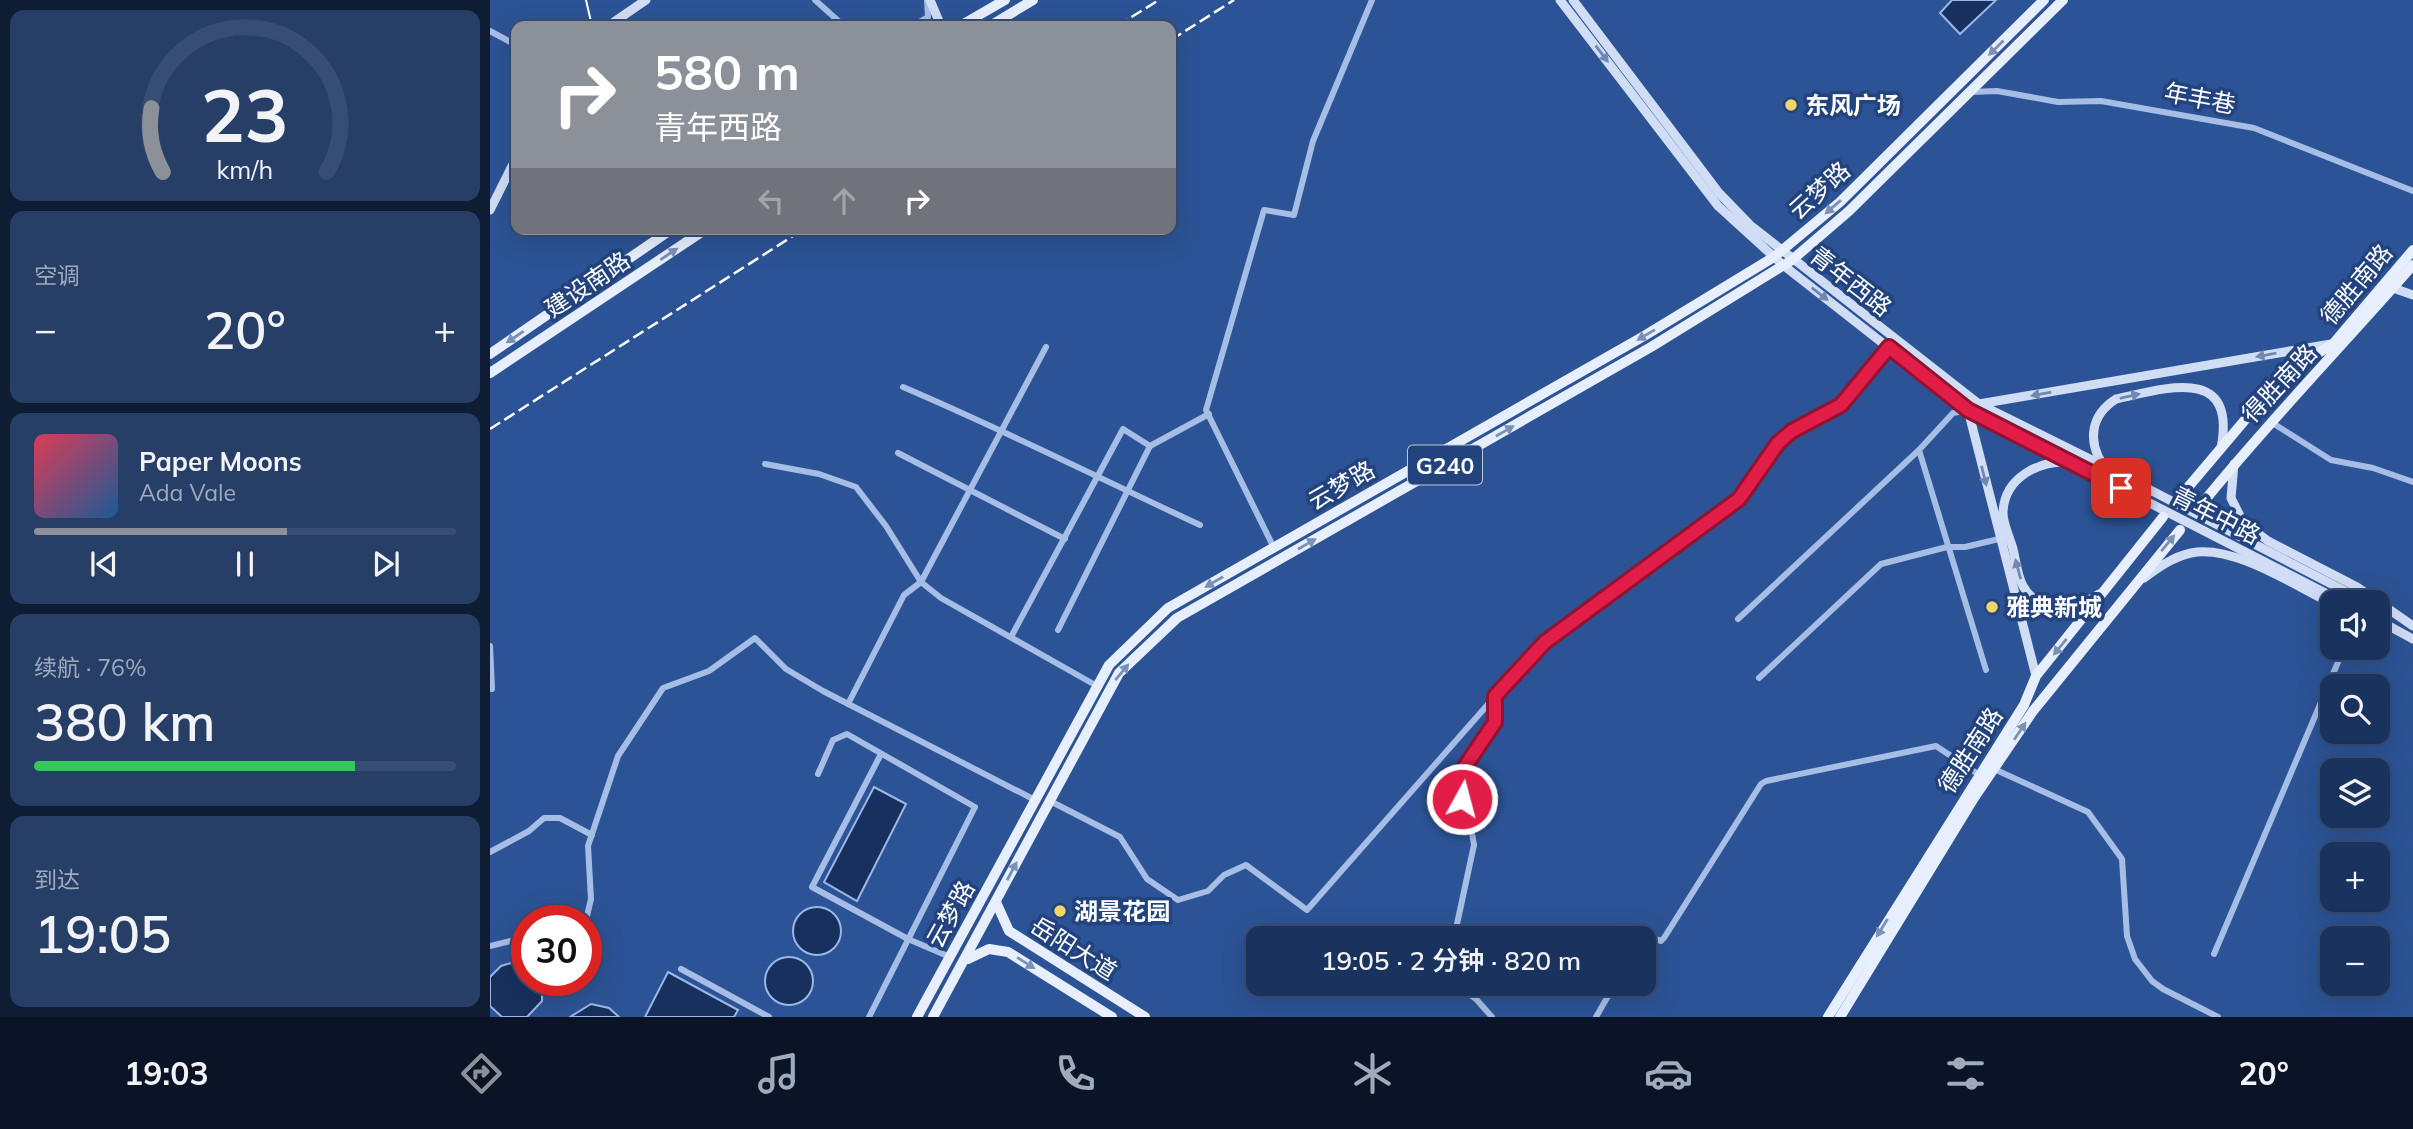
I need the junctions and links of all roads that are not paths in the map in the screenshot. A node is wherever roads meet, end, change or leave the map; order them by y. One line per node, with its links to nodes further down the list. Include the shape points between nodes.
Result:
1 (646, 0): 11 (main road)
2 (815, 0): 12 (street)
3 (929, 0): 13 (street, via 928,17); 14 (main road)
4 (1005, 0): 15 (main road)
5 (1033, 0): 16 (main road)
6 (1372, 0): 39 (street, via 1313,141 1294,215 1264,210 1206,410)
7 (1560, 0): 26 (main road, 青年西路, one-way to 26, via 1718,206)
8 (1573, 0): 26 (main road, 青年西路, via 1719,193)
9 (2044, 0): 26 (main road, 云梦路 / G240, one-way to 26, via 1840,202)
10 (2063, 0): 19 (main road, G240)
11 (615, 21)
12 (838, 21)
13 (921, 21)
14 (939, 21)
15 (969, 21)
16 (998, 21)
17 (490, 30): 18 (street)
18 (511, 42)
19 (1970, 92): 21 (street, 年丰巷, via 1997,91 2058,102 2101,101 2254,128); 27 (main road, G240, via 1849,211)
20 (511, 168): 22 (main road)
21 (2413, 191)
22 (490, 210)
23 (663, 235): 34 (main road, 建设南路, one-way to 34)
24 (697, 235): 35 (main road, 建设南路, one-way to 24)
25 (2413, 250): 31 (main road, 德胜南路)
26 (1777, 254): 27 (main road, 青年西路); 62 (main road, 云梦路 / G240, one-way to 62, via 1644,337)
27 (1787, 262): 33 (main road, 青年西路, one-way to 33); 37 (main road, 青年西路); 90 (main road, G240, one-way to 27, via 1119,673 1177,618 1651,347)
28 (2413, 265): 29 (main road, 得胜南路)
29 (2393, 288): 30 (main road); 40 (main road, 得胜南路)
30 (2413, 295)
31 (2333, 344): 37 (main road, one-way to 37); 43 (main road, 德胜南路, via 2283,375)
32 (1046, 347): 41 (street)
33 (1889, 347): 38 (main road, 青年西路); 83 (street, via 1841,405 1778,443 1739,499 1545,642)
34 (490, 354)
35 (490, 373)
36 (903, 387): 41 (street)
37 (1979, 404): 49 (main road, 青年西路)
38 (1968, 410): 44 (street, via 1953,414); 46 (main road, 青年西路); 60 (main road, one-way to 60)
39 (1209, 414): 42 (street); 62 (street)
40 (2270, 421): 48 (main road, 得胜南路); 51 (street, via 2331,460)
41 (1003, 430): 50 (street); 52 (street)
42 (1150, 446): 50 (street, via 1123,429); 53 (street)
43 (2221, 447): 49 (main road, one-way to 43, via 2093,430 2100,413 2116,399 2152,391 2188,386 2210,394 2224,418); 54 (main road, 德胜南路)
44 (1919, 450): 61 (street); 70 (street)
45 (898, 453): 52 (street)
46 (2071, 463): 65 (main road, one-way to 46, via 2089,601 2061,608 2040,603 2021,580 2003,513 2006,498 2033,468); 66 (main road, 青年中路)
47 (765, 464): 63 (street, via 819,474 856,487)
48 (2234, 464): 55 (main road, 得胜南路); 72 (main road, via 2231,498 2255,533 2357,587)
49 (2104, 466): 67 (main road, 青年中路, bridge)
50 (1097, 478): 53 (street); 59 (street)
51 (2413, 482)
52 (972, 489): 59 (street); 63 (street)
53 (1128, 492): 57 (street); 73 (street)
54 (2184, 492)
55 (2205, 500)
56 (2163, 517): 65 (main road, 德胜南路)
57 (1200, 525)
58 (2180, 530): 64 (main road, 德胜南路, one-way to 58)
59 (1065, 539): 74 (street)
60 (1999, 539): 61 (street); 79 (main road)
61 (1947, 547): 78 (street); 80 (street, via 1881,564)
62 (1274, 548): 81 (main road, 云梦路 / G240, one-way to 81, via 1168,608 1109,665)
63 (921, 582): 74 (street); 84 (street, via 904,595)
64 (2134, 585): 68 (main road, via 2165,563 2206,552 2238,558); 86 (main road, 德胜南路, one-way to 64, via 2033,711)
65 (2109, 586): 79 (main road, 德胜南路, one-way to 79)
66 (2320, 590)
67 (2343, 590)
68 (2320, 598)
69 (2390, 615): 72 (main road)
70 (1738, 618)
71 (2390, 627): 75 (main road)
72 (2413, 627)
73 (1058, 630)
74 (1011, 636): 81 (street)
75 (2409, 636)
76 (490, 646): 82 (street)
77 (2339, 660): 100 (street)
78 (1986, 670)
79 (2036, 676): 88 (main road, 德胜南路, via 2024,705)
80 (1759, 678)
81 (1097, 686): 89 (main road, 云梦路 / G240)
82 (492, 689)
83 (1495, 696): 90 (street, via 1307,911 1246,865 1224,875 1208,891 1178,900 1147,879 1120,837); 95 (street, via 1495,722 1466,765 1464,776 1462,799 1474,845)
84 (848, 704): 89 (street); 91 (street, via 786,669 755,638 709,671 663,688 618,756)
85 (881, 754): 87 (street, via 847,734 833,740); 96 (street, via 975,807); 96 (street, via 812,887)
86 (1994, 769): 115 (main road, 德胜南路); 116 (street, via 2088,812 2122,859 2127,936 2134,959 2163,989)
87 (818, 774)
88 (1978, 774): 97 (street, via 1936,746 1766,781 1664,938); 114 (main road, 德胜南路, one-way to 114)
89 (1035, 800): 101 (main road, 云梦路 / G240)
90 (1049, 801): 93 (main road, G240, one-way to 90)
91 (592, 835): 92 (street, via 560,818 544,818); 94 (street, via 588,846)
92 (490, 852)
93 (996, 902): 102 (main road, G240); 111 (main road, 岳阳大道, via 1009,931)
94 (590, 905)
95 (1457, 926)
96 (908, 939): 101 (street); 107 (street)
97 (1656, 939)
98 (511, 941): 99 (street)
99 (490, 946)
100 (2214, 954)
101 (950, 957): 108 (main road, 云梦路 / G240)
102 (964, 961): 109 (main road, G240); 110 (main road, 岳阳大道, one-way to 110, via 989,949 1008,952)
103 (681, 969): 106 (street)
104 (1472, 996): 112 (street)
105 (1608, 996): 113 (street)
106 (766, 1016)
107 (869, 1017)
108 (917, 1017)
109 (933, 1017)
110 (1112, 1017)
111 (1145, 1017)
112 (1492, 1017)
113 (1596, 1017)
114 (1828, 1017)
115 (1840, 1017)
116 (2218, 1017)

